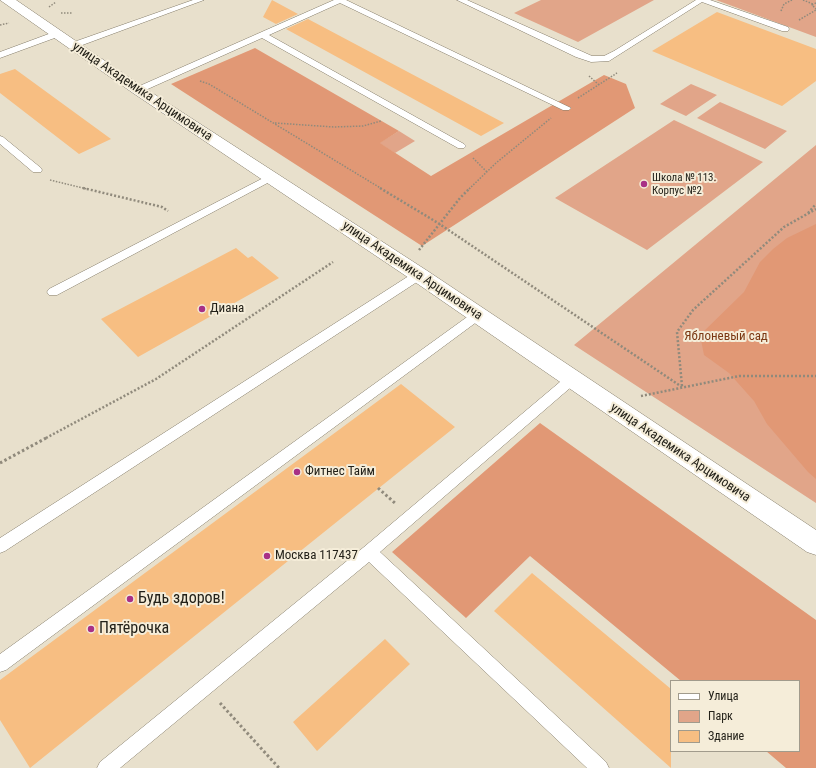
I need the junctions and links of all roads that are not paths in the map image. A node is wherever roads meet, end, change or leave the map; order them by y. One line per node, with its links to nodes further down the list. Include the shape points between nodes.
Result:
1 (7, 0): 7 (street, улица Академика Арцимовича)
2 (200, 0): 9 (lane)
3 (341, 0): 8 (lane); 12 (lane)
4 (461, 0): 5 (lane, via 579,56 591,59 606,59)
5 (702, 0): 6 (lane)
6 (786, 29)
7 (57, 34): 9 (street, улица Академика Арцимовича); 10 (lane)
8 (263, 35): 11 (lane); 14 (lane)
9 (74, 45): 11 (street, улица Академика Арцимовича)
10 (0, 56)
11 (138, 90): 16 (street, улица Академика Арцимовича)
12 (566, 108)
13 (0, 139): 15 (lane)
14 (461, 146)
15 (37, 170)
16 (271, 177): 17 (street, улица Академика Арцимовича); 18 (lane)
17 (412, 270): 19 (street, улица Академика Арцимовича); 22 (lane)
18 (53, 292)
19 (478, 315): 20 (street, улица Академика Арцимовича); 24 (lane)
20 (572, 379): 21 (street, улица Академика Арцимовича); 23 (lane)
21 (816, 544)
22 (0, 546)
23 (369, 552): 25 (lane); 26 (lane)
24 (0, 664)
25 (106, 768)
26 (600, 768)

